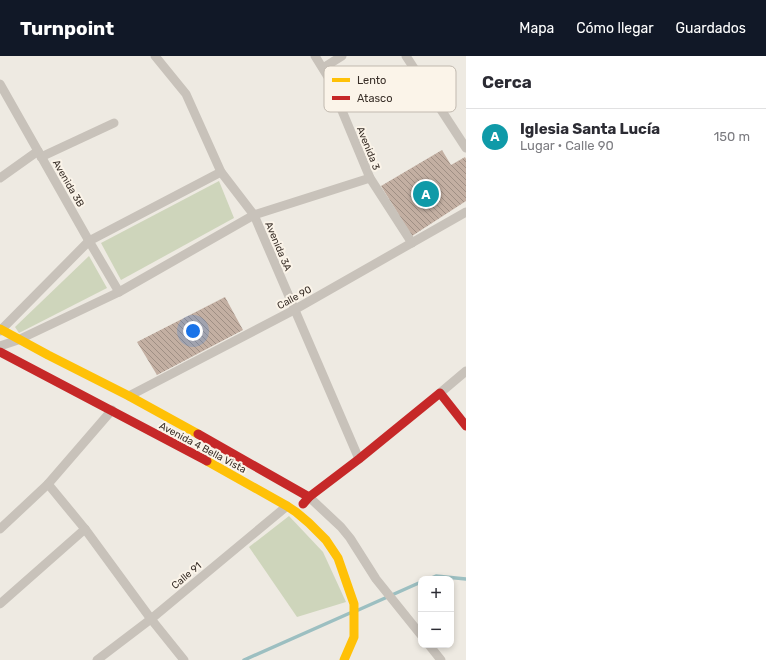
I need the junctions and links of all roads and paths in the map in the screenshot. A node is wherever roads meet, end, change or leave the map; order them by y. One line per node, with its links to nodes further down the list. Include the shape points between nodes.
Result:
1 (155, 56): 14 (street, Avenida 3A, via 186,94)
2 (316, 56): 7 (street, Avenida 3)
3 (342, 56): 5 (street)
4 (406, 56): 6 (street)
5 (326, 66)
6 (413, 66)
7 (323, 68)
8 (0, 84): 13 (street, Avenida 3B)
9 (343, 112): 16 (street, Avenida 3)
10 (443, 112): 12 (street)
11 (114, 123): 13 (street)
12 (466, 148)
13 (40, 154): 15 (street); 19 (street, Avenida 3B)
14 (221, 172): 18 (street, Avenida 3A); 19 (street)
15 (0, 178)
16 (370, 178): 18 (street); 20 (street, Avenida 3)
17 (466, 212): 20 (street, Calle 90)
18 (254, 215): 21 (street); 22 (street, Avenida 3A)
19 (89, 241): 21 (street, Avenida 3B); 23 (street)
20 (412, 243): 22 (street, Calle 90)
21 (119, 292): 24 (street)
22 (294, 310): 29 (street, Calle 90); 32 (street, Avenida 3A)
23 (0, 330): 24 (street, Avenida 4 Bella Vista)
24 (18, 340): 25 (street); 29 (street, Avenida 4 Bella Vista)
25 (0, 346)
26 (0, 352): 30 (street, Avenida 4 Bella Vista)
27 (466, 372): 28 (street)
28 (440, 393): 31 (street); 32 (street)
29 (129, 396): 34 (street, Avenida 4 Bella Vista)
30 (112, 410): 33 (street); 35 (street, Avenida 4 Bella Vista)
31 (466, 426)
32 (359, 459): 34 (street)
33 (48, 484): 37 (street); 38 (street)
34 (309, 497): 36 (street); 41 (street, via 350,538 376,579)
35 (287, 506): 36 (street, Avenida 4 Bella Vista); 40 (street, Calle 91)
36 (296, 512): 45 (street, Avenida 4 Bella Vista, via 326,540 338,558 354,604 354,637)
37 (0, 529)
38 (85, 529): 39 (street); 40 (street)
39 (0, 604)
40 (151, 619): 43 (street, Calle 91); 44 (street)
41 (418, 630)
42 (431, 648): 46 (street)
43 (97, 660)
44 (184, 660)
45 (344, 660)
46 (441, 660)

